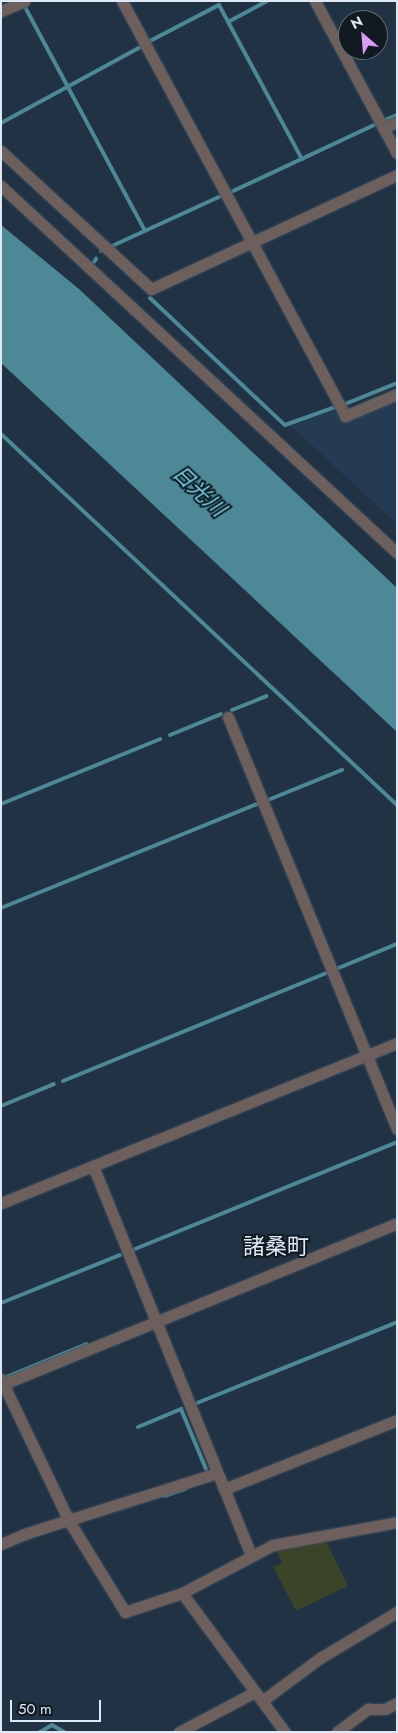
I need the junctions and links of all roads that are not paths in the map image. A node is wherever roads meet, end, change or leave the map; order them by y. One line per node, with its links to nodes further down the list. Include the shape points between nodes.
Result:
1 (24, 1): 4 (street)
2 (122, 1): 11 (street)
3 (315, 1): 6 (street)
4 (1, 11)
5 (397, 122): 6 (street)
6 (383, 128): 8 (street)
7 (1, 151): 11 (street, via 151,289)
8 (397, 154)
9 (397, 175): 11 (street)
10 (1, 186): 13 (street)
11 (252, 242): 12 (street, via 345,416)
12 (397, 394)
13 (397, 553)
14 (228, 717): 16 (street)
15 (397, 1043): 16 (street)
16 (366, 1055): 17 (street); 18 (street)
17 (397, 1129)
18 (93, 1166): 19 (street); 21 (street)
19 (1, 1204)
20 (397, 1223): 21 (street)
21 (157, 1323): 22 (street); 24 (street)
22 (2, 1383): 26 (street)
23 (397, 1420): 25 (street)
24 (218, 1473): 25 (street); 26 (street)
25 (224, 1490): 29 (street)
26 (70, 1521): 28 (street); 30 (street, via 125,1612)
27 (397, 1522): 29 (street, via 273,1546)
28 (1, 1544)
29 (251, 1556): 30 (street)
30 (182, 1593): 32 (street)
31 (397, 1612): 32 (street)
32 (259, 1696): 34 (street); 35 (street)
33 (397, 1703): 36 (street, via 385,1709 368,1709)
34 (178, 1732)
35 (285, 1732)
36 (337, 1732)

